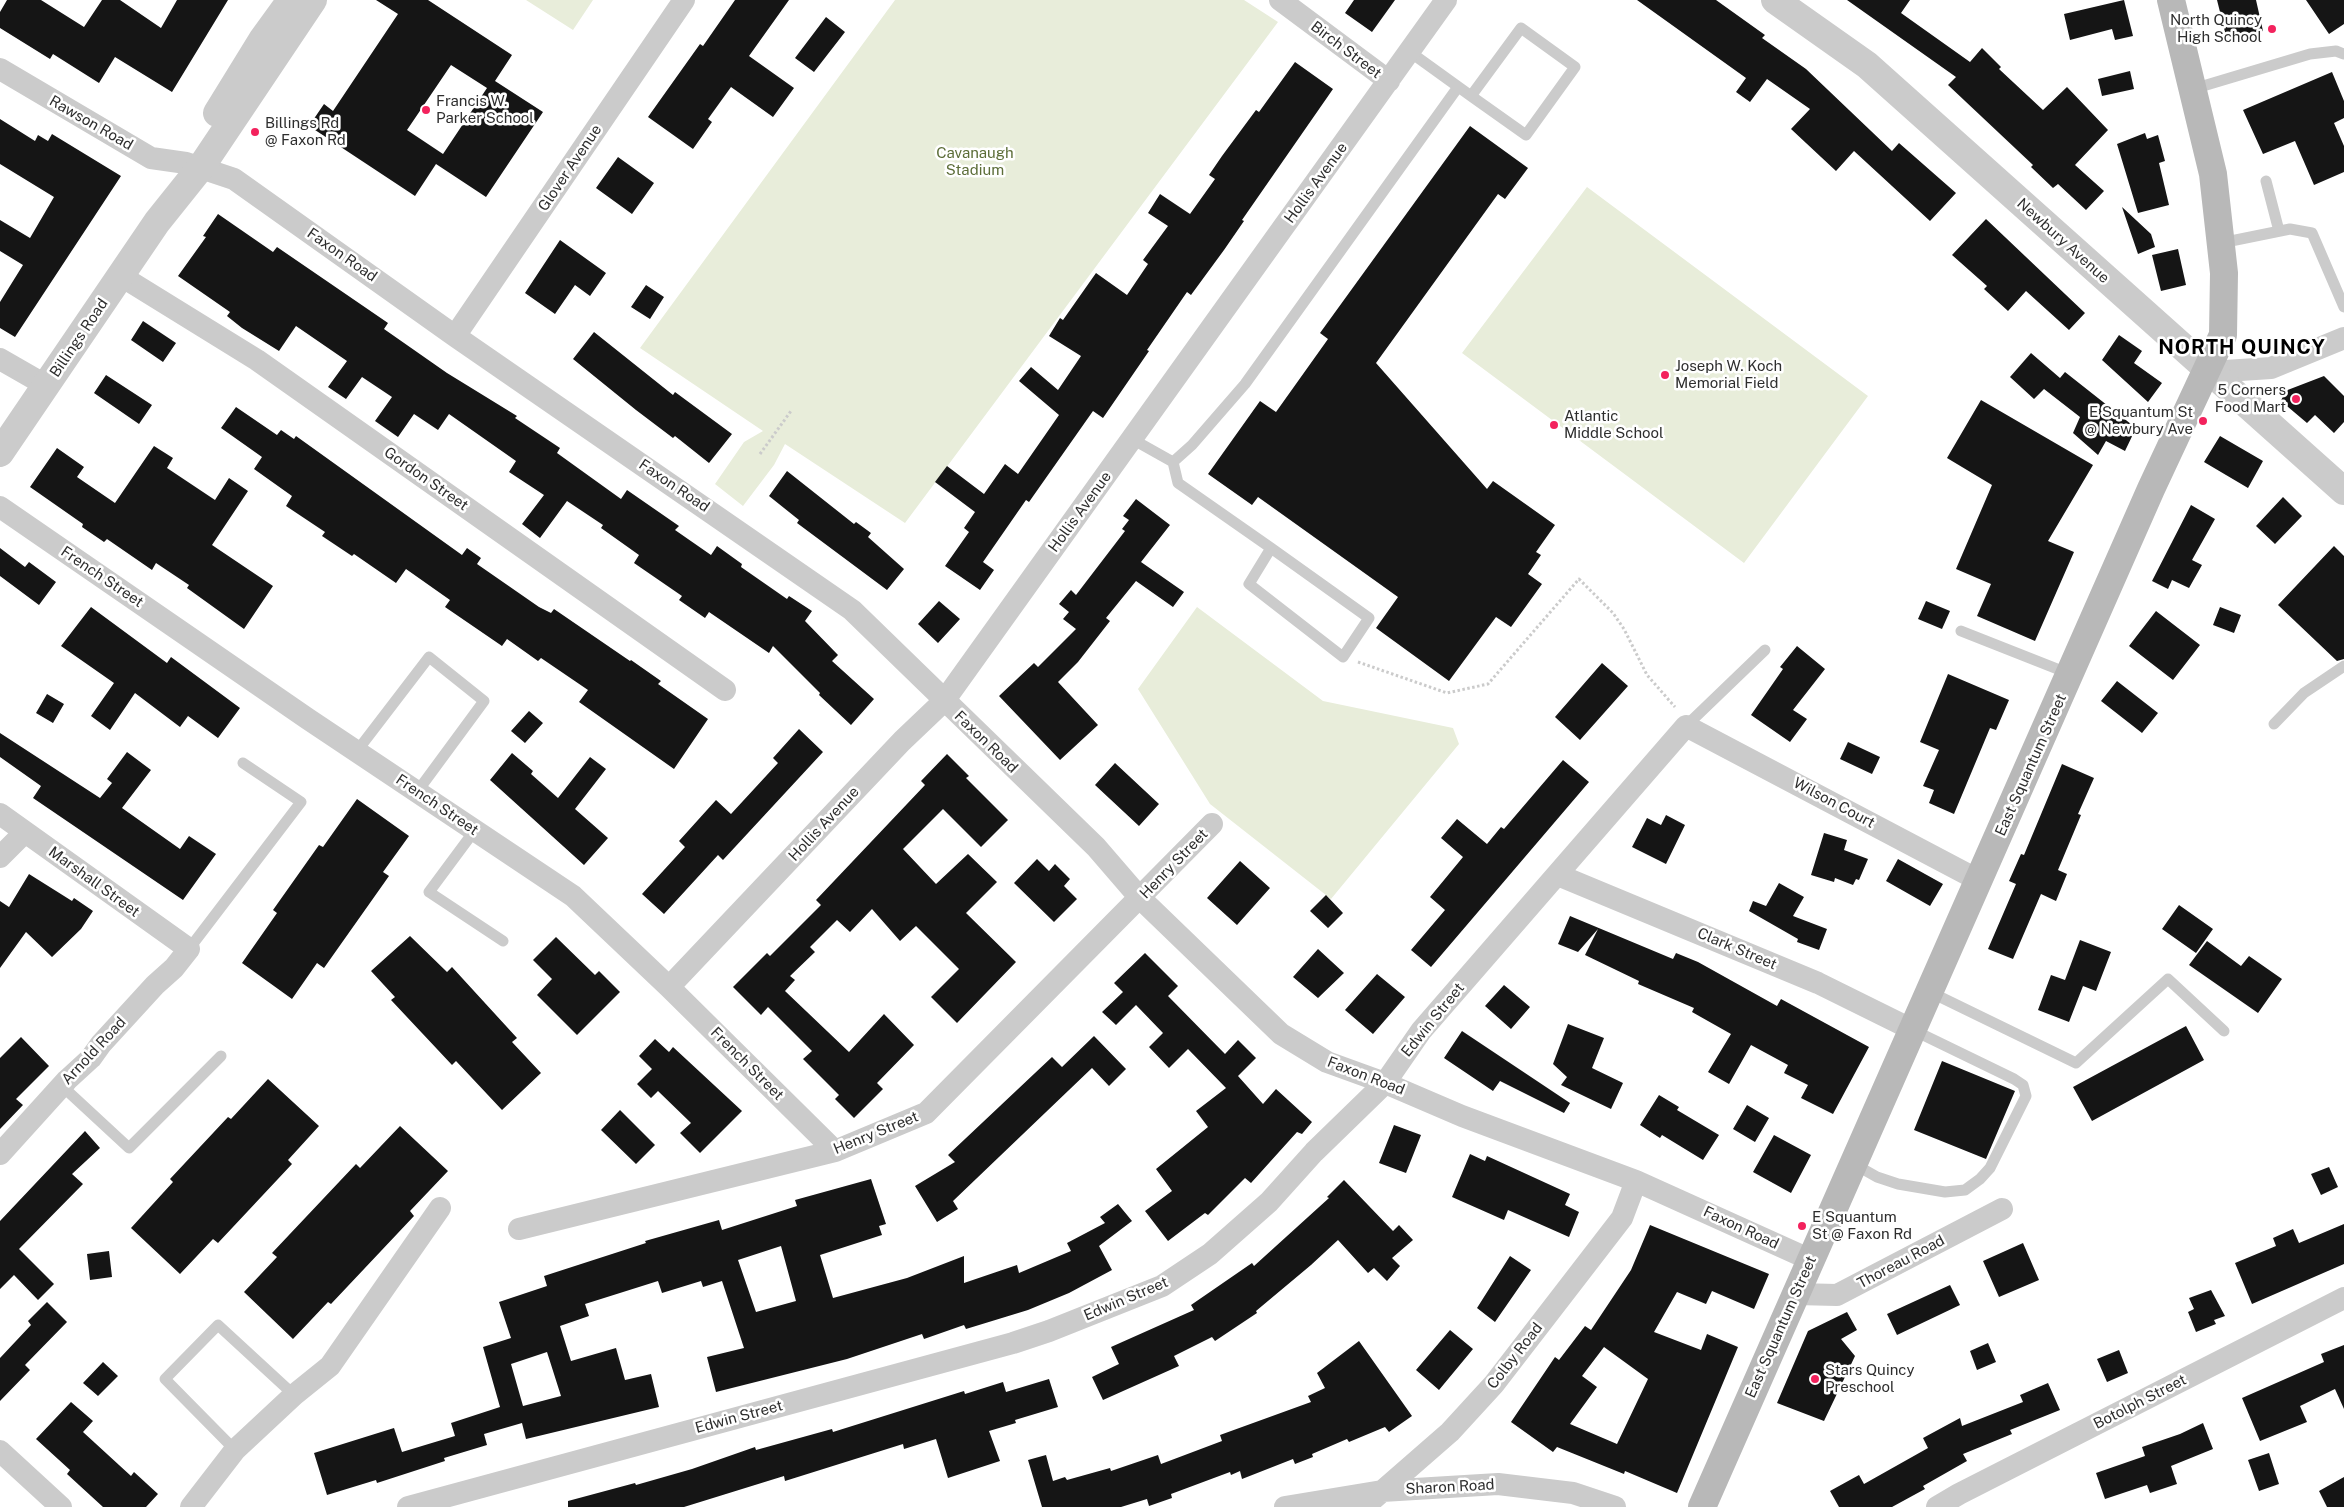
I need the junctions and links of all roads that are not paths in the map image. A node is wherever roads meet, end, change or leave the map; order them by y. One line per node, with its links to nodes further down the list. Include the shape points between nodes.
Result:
1 (291, 0): 15 (street, Billings Road, via 262,40)
2 (313, 0): 15 (street, Billings Road)
3 (684, 0): 21 (street, Glover Avenue)
4 (1280, 0): 11 (street, Birch Street)
5 (1446, 0): 8 (street, Hollis Avenue)
6 (1775, 0): 24 (street, Newbury Avenue, via 1867,65)
7 (2171, 0): 13 (main road, East Squantum Street)
8 (1410, 52): 11 (street, Hollis Avenue); 12 (lane)
9 (2344, 54): 13 (lane, via 2336,51 2310,54)
10 (0, 69): 15 (street, Rawson Road, via 151,158)
11 (1389, 81): 26 (street, Hollis Avenue)
12 (1458, 86): 14 (lane); 28 (lane, via 1244,384 1192,445)
13 (2193, 89): 18 (main road, East Squantum Street, via 2213,174)
14 (1471, 96): 14 (lane, via 1526,135 1576,67 1521,28)
15 (194, 165): 19 (street, Billings Road); 21 (street, Faxon Road, via 234,179)
16 (2266, 181): 17 (lane)
17 (2279, 231): 18 (lane); 20 (lane, via 2290,229 2312,233)
18 (2221, 243): 24 (main road, East Squantum Street, via 2223,335)
19 (121, 276): 25 (street, Billings Road); 36 (street, Gordon Street, via 257,360)
20 (2344, 307)
21 (456, 336): 37 (street, Faxon Road, via 852,610)
22 (2344, 338): 24 (street, via 2271,368)
23 (0, 359): 25 (street)
24 (2206, 369): 29 (street, Newbury Avenue); 35 (main road, East Squantum Street)
25 (47, 386): 27 (street, Billings Road)
26 (1132, 439): 28 (lane); 37 (street, Hollis Avenue)
27 (0, 453)
28 (1173, 462): 31 (lane, via 1178,483)
29 (2344, 491)
30 (0, 507): 40 (street, French Street)
31 (1271, 548): 31 (lane, via 1370,618 1343,657 1249,584)
32 (1961, 631): 35 (lane)
33 (1765, 650): 39 (lane)
34 (2344, 666): 38 (lane, via 2304,693)
35 (2070, 674): 49 (main road, East Squantum Street)
36 (725, 690)
37 (944, 701): 50 (street, Faxon Road, via 1096,847); 53 (street, Hollis Avenue, via 902,741)
38 (2274, 724)
39 (1686, 726): 48 (street, Edwin Street); 49 (street, Wilson Court)
40 (357, 752): 42 (street, French Street); 42 (lane, via 429,657 484,700)
41 (243, 763): 52 (lane, via 301,802)
42 (417, 792): 45 (street, French Street)
43 (0, 814): 46 (street, Marshall Street)
44 (1212, 824): 50 (street, Henry Street)
45 (474, 830): 51 (lane, via 429,892); 53 (street, French Street, via 573,896)
46 (25, 832): 47 (street); 52 (street, Marshall Street)
47 (0, 858)
48 (1558, 875): 55 (street, Clark Street, via 1818,983); 58 (street, Edwin Street, via 1421,1031)
49 (1980, 881): 54 (main road, East Squantum Street)
50 (1140, 898): 58 (street, Faxon Road, via 1281,1034 1327,1062); 60 (street, Henry Street, via 926,1113)
51 (503, 941)
52 (189, 949): 59 (street, Arnold Road)
53 (669, 987): 60 (street, French Street)
54 (1930, 992): 55 (main road, East Squantum Street); 56 (lane, via 2076,1063 2168,979)
55 (1913, 1030): 62 (main road, East Squantum Street); 62 (lane, via 2014,1079 2023,1085 2026,1096 1990,1168 1965,1190 1945,1192 1898,1184)
56 (2224, 1031)
57 (221, 1056): 59 (lane, via 129,1148)
58 (1385, 1083): 63 (street, Faxon Road, via 1462,1116); 76 (street, Edwin Street, via 1314,1152 1269,1202 1210,1254 1162,1286 1013,1343)
59 (62, 1086): 61 (street, Arnold Road)
60 (835, 1151): 66 (street, Henry Street)
61 (0, 1154)
62 (1854, 1164): 67 (main road, East Squantum Street)
63 (1636, 1181): 67 (street, Faxon Road); 73 (street, Colby Road, via 1622,1218 1494,1384 1450,1432)
64 (440, 1208): 70 (street, via 330,1366)
65 (2002, 1209): 68 (street, Thoreau Road, via 1837,1295)
66 (519, 1229)
67 (1811, 1260): 68 (main road, East Squantum Street)
68 (1796, 1294): 80 (main road, East Squantum Street)
69 (2344, 1298): 81 (street, Botolph Street)
70 (294, 1395): 71 (street); 71 (lane, via 218,1325 165,1379)
71 (235, 1450): 75 (street)
72 (3, 1460): 74 (street)
73 (1382, 1491): 77 (street, Sharon Road); 78 (street, Colby Road); 79 (street, Sharon Road, via 1498,1484 1573,1493)
74 (61, 1507)
75 (192, 1507)
76 (408, 1507)
77 (1285, 1507)
78 (1364, 1507)
79 (1615, 1507)
80 (1702, 1507)
81 (1937, 1507)

